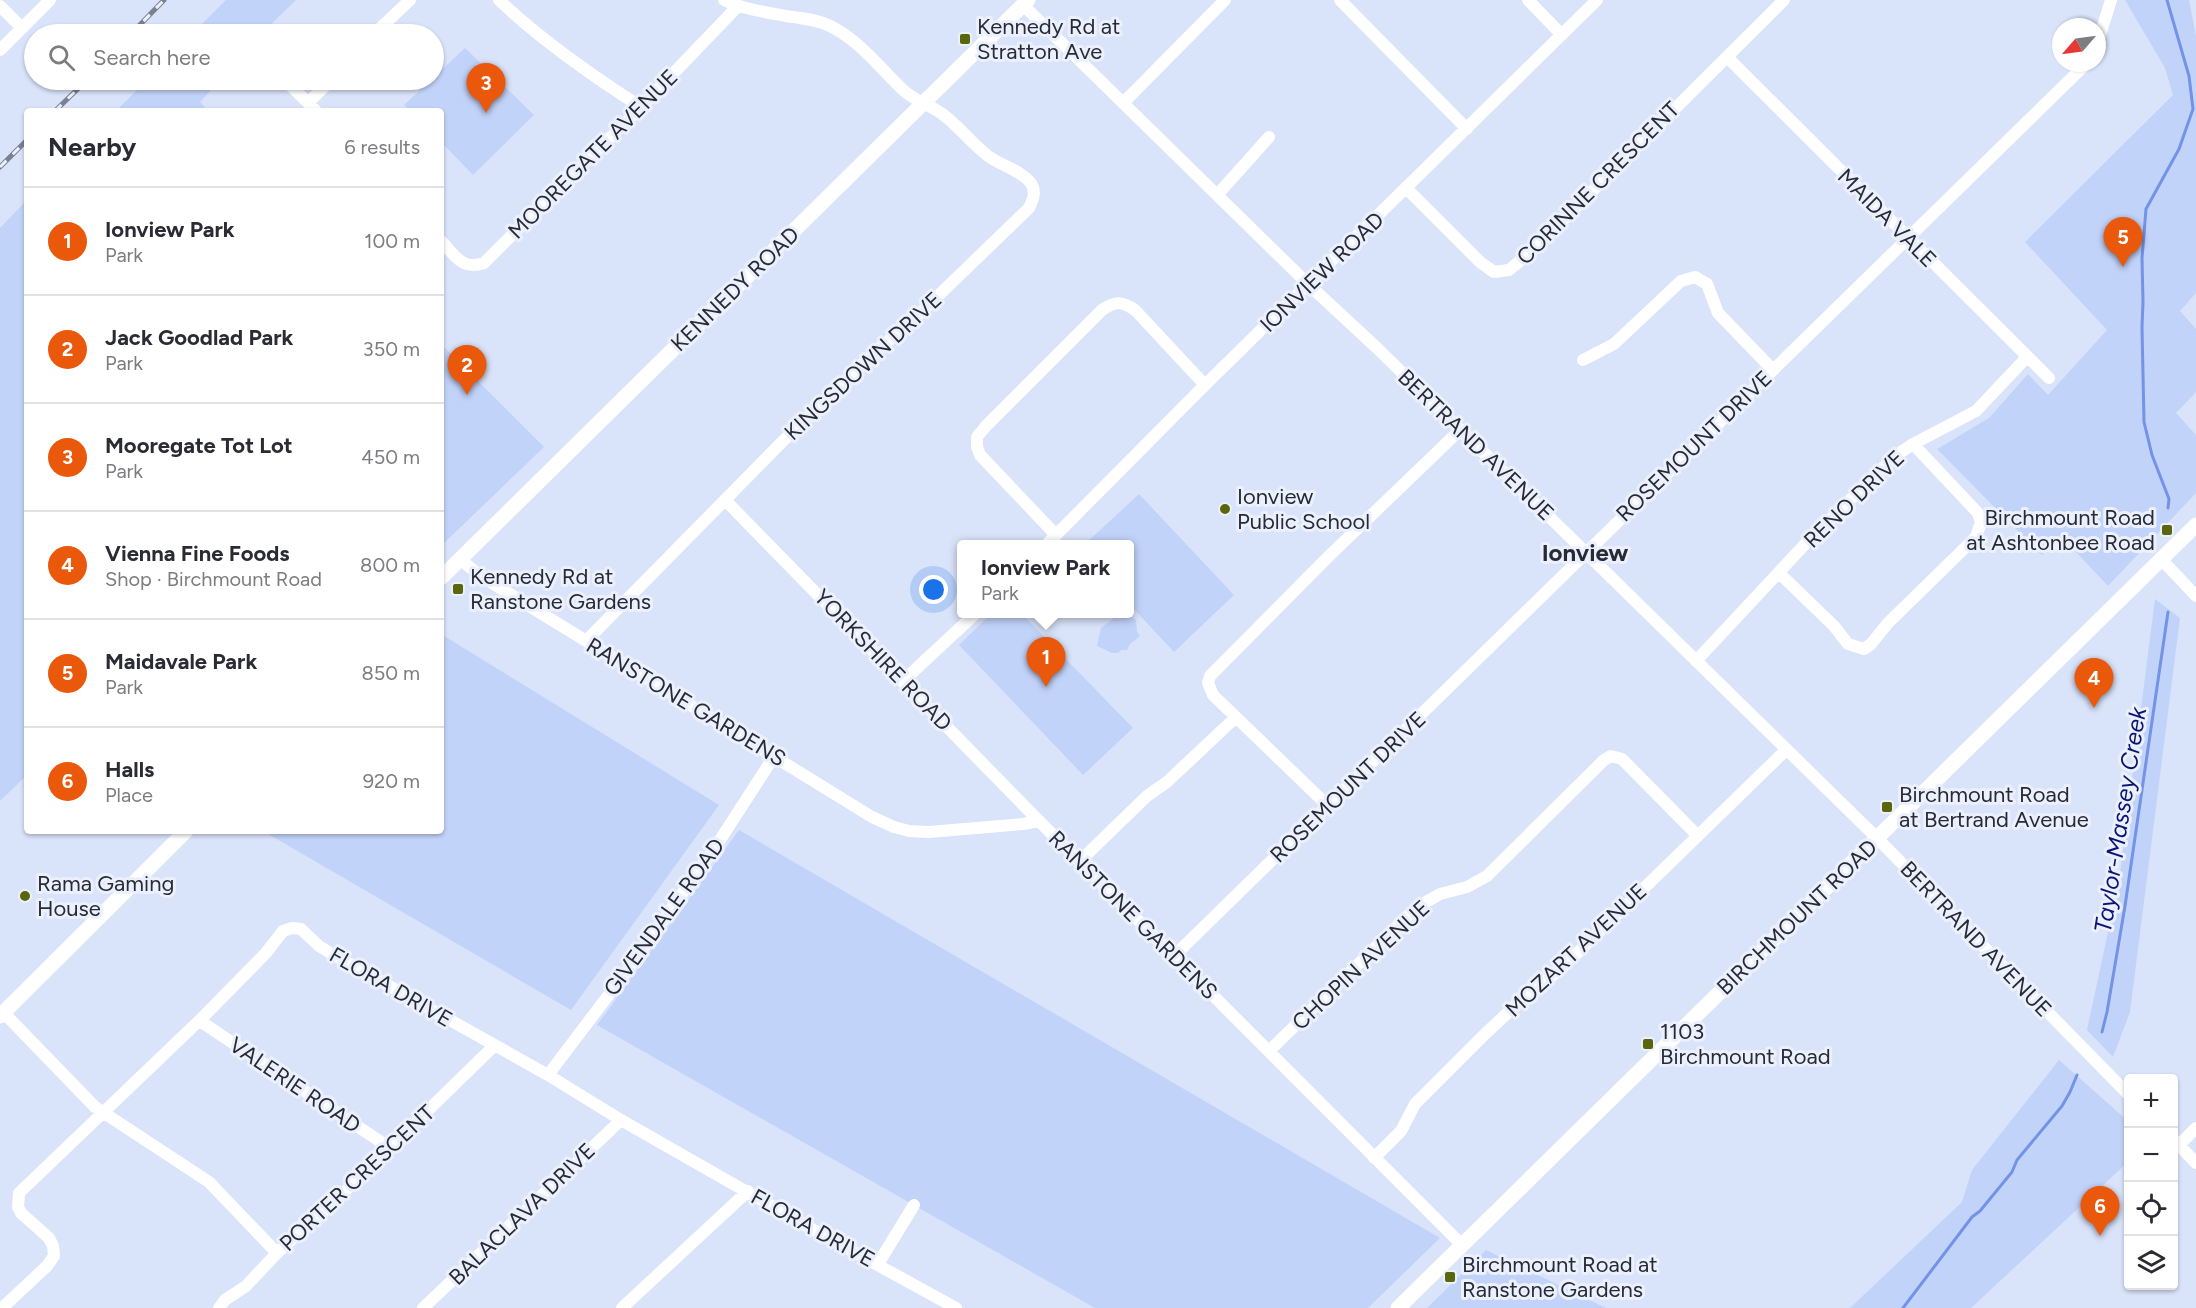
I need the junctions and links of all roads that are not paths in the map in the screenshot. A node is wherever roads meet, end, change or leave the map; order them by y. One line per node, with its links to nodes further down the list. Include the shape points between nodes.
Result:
1 (50, 0): 15 (street)
2 (410, 0): 16 (street)
3 (499, 0): 27 (street, via 566,55)
4 (724, 0): 13 (street)
5 (1226, 0): 24 (street)
6 (1340, 0): 28 (street)
7 (1528, 0): 18 (street)
8 (1597, 0): 18 (street, IONVIEW ROAD)
9 (1784, 0): 20 (street, CORINNE CRESCENT)
10 (2111, 0): 14 (street)
11 (1026, 2): 24 (street, BERTRAND AVENUE); 25 (main road, KENNEDY ROAD)
12 (0, 6): 17 (street)
13 (738, 6): 25 (street, via 830,26 857,44 902,89); 27 (street, MOOREGATE AVENUE)
14 (2105, 18)
15 (26, 24)
16 (385, 24)
17 (22, 28): 19 (street)
18 (1562, 35): 28 (street, IONVIEW ROAD)
19 (0, 50)
20 (1727, 57): 30 (street, CORINNE CRESCENT, via 1509,270 1494,272 1480,262); 32 (street, MAIDA VALE)
21 (2078, 72): 32 (street, ROSEMOUNT DRIVE)
22 (295, 90): 26 (street)
23 (324, 90): 26 (street)
24 (1124, 102): 31 (street, BERTRAND AVENUE)
25 (923, 103): 42 (street, KINGSDOWN DRIVE, via 942,114 980,150 1030,182 1033,200 912,321 806,418); 47 (main road, KENNEDY ROAD)
26 (312, 107)
27 (641, 107): 33 (street, MOOREGATE AVENUE, via 484,263 465,264)
28 (1467, 129): 30 (street, IONVIEW ROAD)
29 (1269, 137): 31 (street)
30 (1407, 189): 34 (street, IONVIEW ROAD)
31 (1218, 194): 34 (street, BERTRAND AVENUE)
32 (1908, 239): 35 (street, MAIDA VALE); 37 (street, ROSEMOUNT DRIVE)
33 (444, 243)
34 (1309, 285): 39 (street, IONVIEW ROAD); 40 (street, BERTRAND AVENUE)
35 (2027, 357): 38 (street, MAIDA VALE); 41 (street, RENO DRIVE, via 1976,411)
36 (1583, 360): 37 (street, via 1614,344 1681,281 1695,277 1707,284 1718,313)
37 (1773, 370): 46 (street, ROSEMOUNT DRIVE)
38 (2049, 378)
39 (1205, 385): 44 (street, IONVIEW ROAD); 44 (street, via 1135,310 1118,302 1102,310 1033,377 977,437 976,447)
40 (1460, 430): 46 (street, BERTRAND AVENUE); 56 (street, via 1210,676 1209,689)
41 (1913, 444): 49 (street, RENO DRIVE, via 1895,456); 49 (street, via 1978,513 1980,527 1976,537 1871,644 1864,649 1848,644)
42 (726, 501): 53 (street, KINGSDOWN DRIVE); 55 (street, YORKSHIRE ROAD)
43 (2196, 525): 48 (main road, BIRCHMOUNT ROAD)
44 (1056, 535): 45 (street, IONVIEW ROAD)
45 (1051, 540)
46 (1586, 552): 54 (street, BERTRAND AVENUE); 59 (street, ROSEMOUNT DRIVE)
47 (460, 559): 50 (main road, KENNEDY ROAD); 53 (street, RANSTONE GARDENS, via 479,575)
48 (2161, 559): 51 (street); 63 (main road, BIRCHMOUNT ROAD)
49 (1779, 573): 54 (street, RENO DRIVE)
50 (444, 575)
51 (2196, 596)
52 (971, 618): 55 (street)
53 (586, 641): 58 (street, RANSTONE GARDENS)
54 (1696, 661): 57 (street, BERTRAND AVENUE)
55 (903, 681): 60 (street, YORKSHIRE ROAD)
56 (1235, 718): 59 (street); 64 (street)
57 (1786, 750): 62 (street, MOZART AVENUE); 63 (street, BERTRAND AVENUE)
58 (775, 755): 60 (street, RANSTONE GARDENS, via 872,817 909,831); 70 (street, GIVENDALE ROAD, via 718,843)
59 (1327, 806): 65 (street, ROSEMOUNT DRIVE)
60 (1039, 821): 64 (street, RANSTONE GARDENS)
61 (183, 834): 66 (main road)
62 (1698, 836): 69 (street, CHOPIN AVENUE, via 1622,759 1611,756 1487,876 1417,907); 78 (street, MOZART AVENUE, via 1450,1069 1415,1104 1401,1131)
63 (1877, 838): 71 (street, BERTRAND AVENUE); 82 (main road, BIRCHMOUNT ROAD)
64 (1080, 861): 65 (street, RANSTONE GARDENS)
65 (1174, 956): 69 (street, RANSTONE GARDENS)
66 (2, 1015): 72 (street)
67 (200, 1021): 68 (street, FLORA DRIVE, via 265,954 279,934 292,928 301,929 332,954); 72 (street, FLORA DRIVE); 77 (street, VALERIE ROAD)
68 (494, 1046): 70 (street, FLORA DRIVE); 77 (street, PORTER CRESCENT)
69 (1269, 1051): 78 (street, RANSTONE GARDENS)
70 (548, 1075): 73 (street, FLORA DRIVE)
71 (2124, 1090)
72 (104, 1112): 83 (street, via 209,1182); 85 (street, FLORA DRIVE, via 19,1193 21,1213 49,1238 54,1256)
73 (621, 1120): 80 (street, FLORA DRIVE); 87 (street, BALACLAVA DRIVE)
74 (2196, 1128): 75 (street)
75 (2178, 1142)
76 (2178, 1145): 79 (street)
77 (390, 1149): 83 (street, PORTER CRESCENT)
78 (1374, 1158): 82 (street, RANSTONE GARDENS)
79 (2196, 1163)
80 (748, 1191): 84 (street, FLORA DRIVE); 88 (street)
81 (914, 1205): 84 (street)
82 (1462, 1245): 90 (main road, BIRCHMOUNT ROAD)
83 (277, 1253): 86 (street, PORTER CRESCENT)
84 (878, 1264): 89 (street, FLORA DRIVE)
85 (2, 1308)
86 (219, 1308)
87 (423, 1308)
88 (622, 1308)
89 (956, 1308)
90 (1398, 1308)

